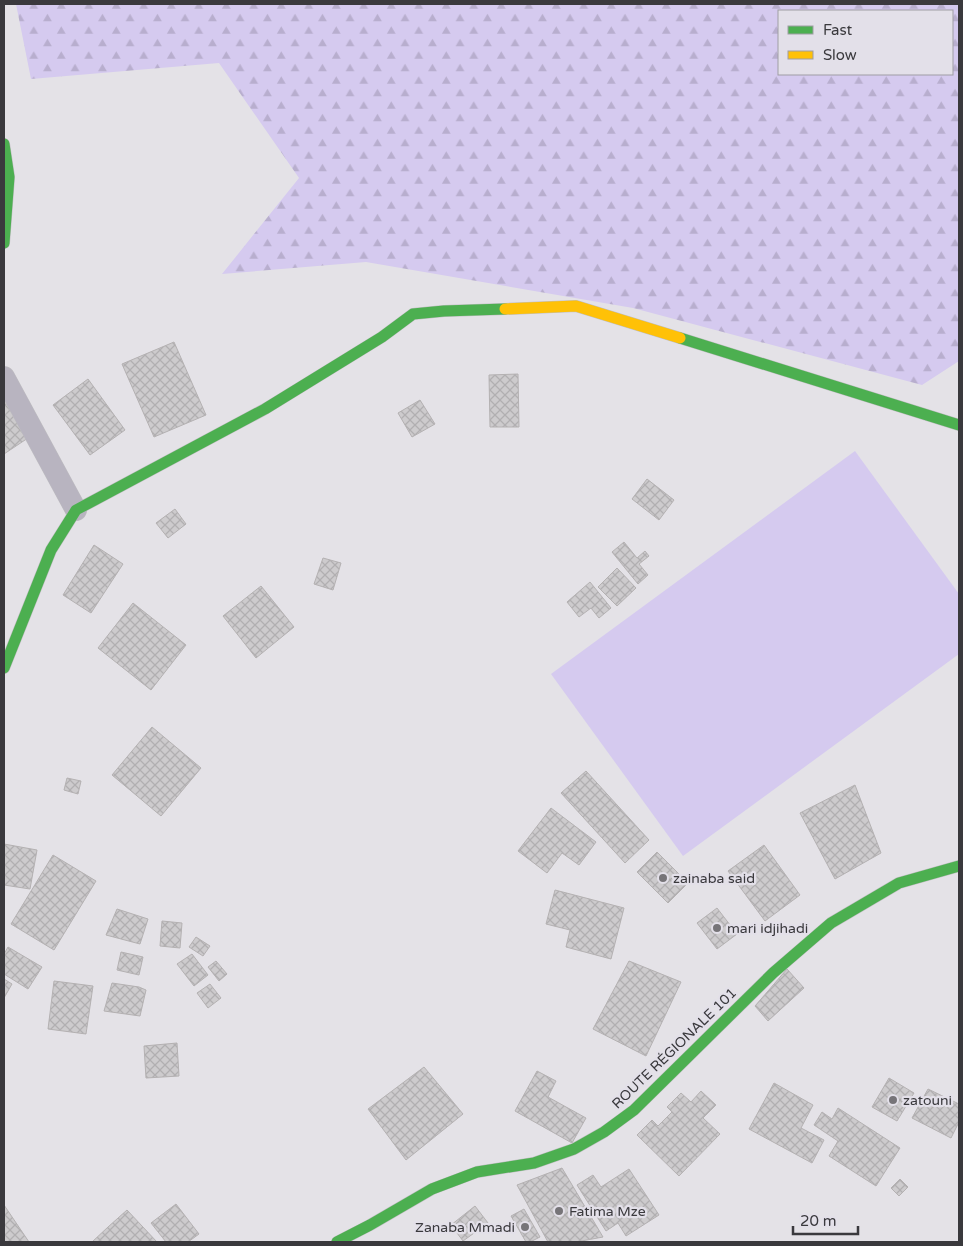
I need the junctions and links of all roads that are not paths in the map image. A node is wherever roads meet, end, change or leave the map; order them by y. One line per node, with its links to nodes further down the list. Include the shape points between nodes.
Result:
1 (4, 144): 2 (street, via 9,177)
2 (4, 243)
3 (4, 377): 5 (street)
4 (959, 425): 5 (street, via 576,306 444,311 413,314 382,337 265,409)
5 (76, 510): 6 (street, via 51,550)
6 (4, 668)
7 (959, 866): 8 (street, ROUTE RÉGIONALE 101, via 899,883 831,923 773,973 634,1110 604,1132 574,1149 534,1163 477,1172 432,1189)
8 (337, 1242)

